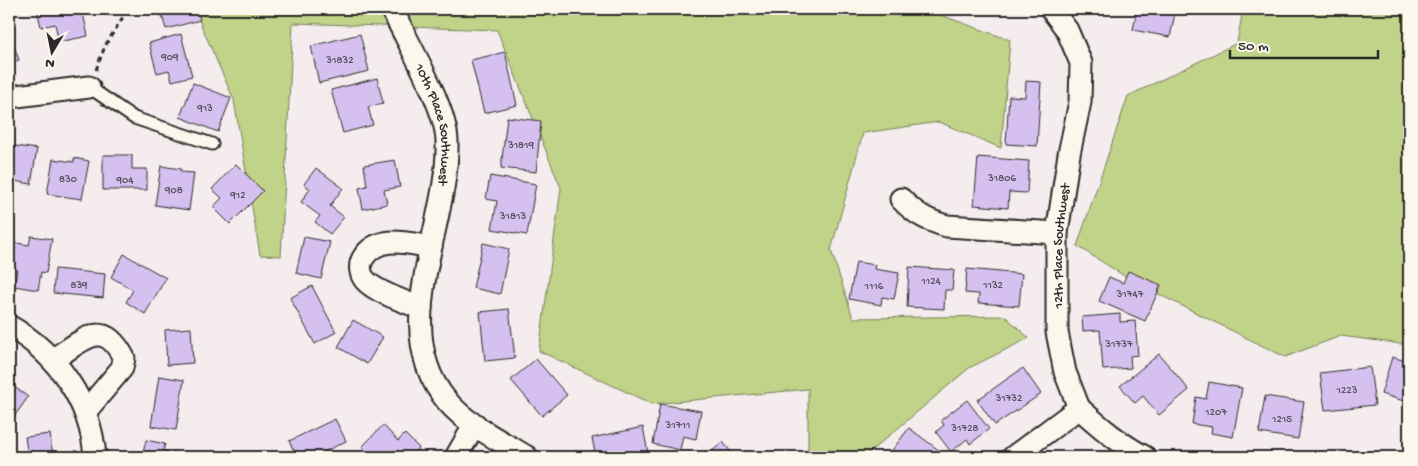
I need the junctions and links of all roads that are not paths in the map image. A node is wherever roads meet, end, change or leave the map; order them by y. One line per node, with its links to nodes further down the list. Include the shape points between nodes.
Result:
1 (392, 9): 8 (street, 10th Place Southwest, via 421,68 447,139 446,168)
2 (1051, 9): 7 (street, 12th Place Southwest, via 1067,30 1081,63 1080,102)
3 (89, 87): 4 (street); 5 (lane, via 134,118)
4 (9, 97)
5 (212, 144)
6 (901, 200): 7 (street, via 914,213 947,226)
7 (1057, 233): 12 (street, 12th Place Southwest, via 1057,332 1064,372)
8 (431, 246): 9 (street, 10th Place Southwest); 9 (street, via 396,241 374,246 361,262 361,272 373,287)
9 (421, 308): 14 (street, 10th Place Southwest, via 426,362 435,384 448,402)
10 (9, 326): 11 (street)
11 (53, 359): 13 (street); 13 (street, via 94,335 105,334 116,342 124,358 122,368)
12 (1080, 408): 18 (street); 19 (street, via 1129,449)
13 (86, 410): 15 (street)
14 (475, 424): 16 (street); 17 (street, 10th Place Southwest)
15 (95, 457)
16 (456, 457)
17 (527, 457)
18 (1013, 457)
19 (1145, 457)

